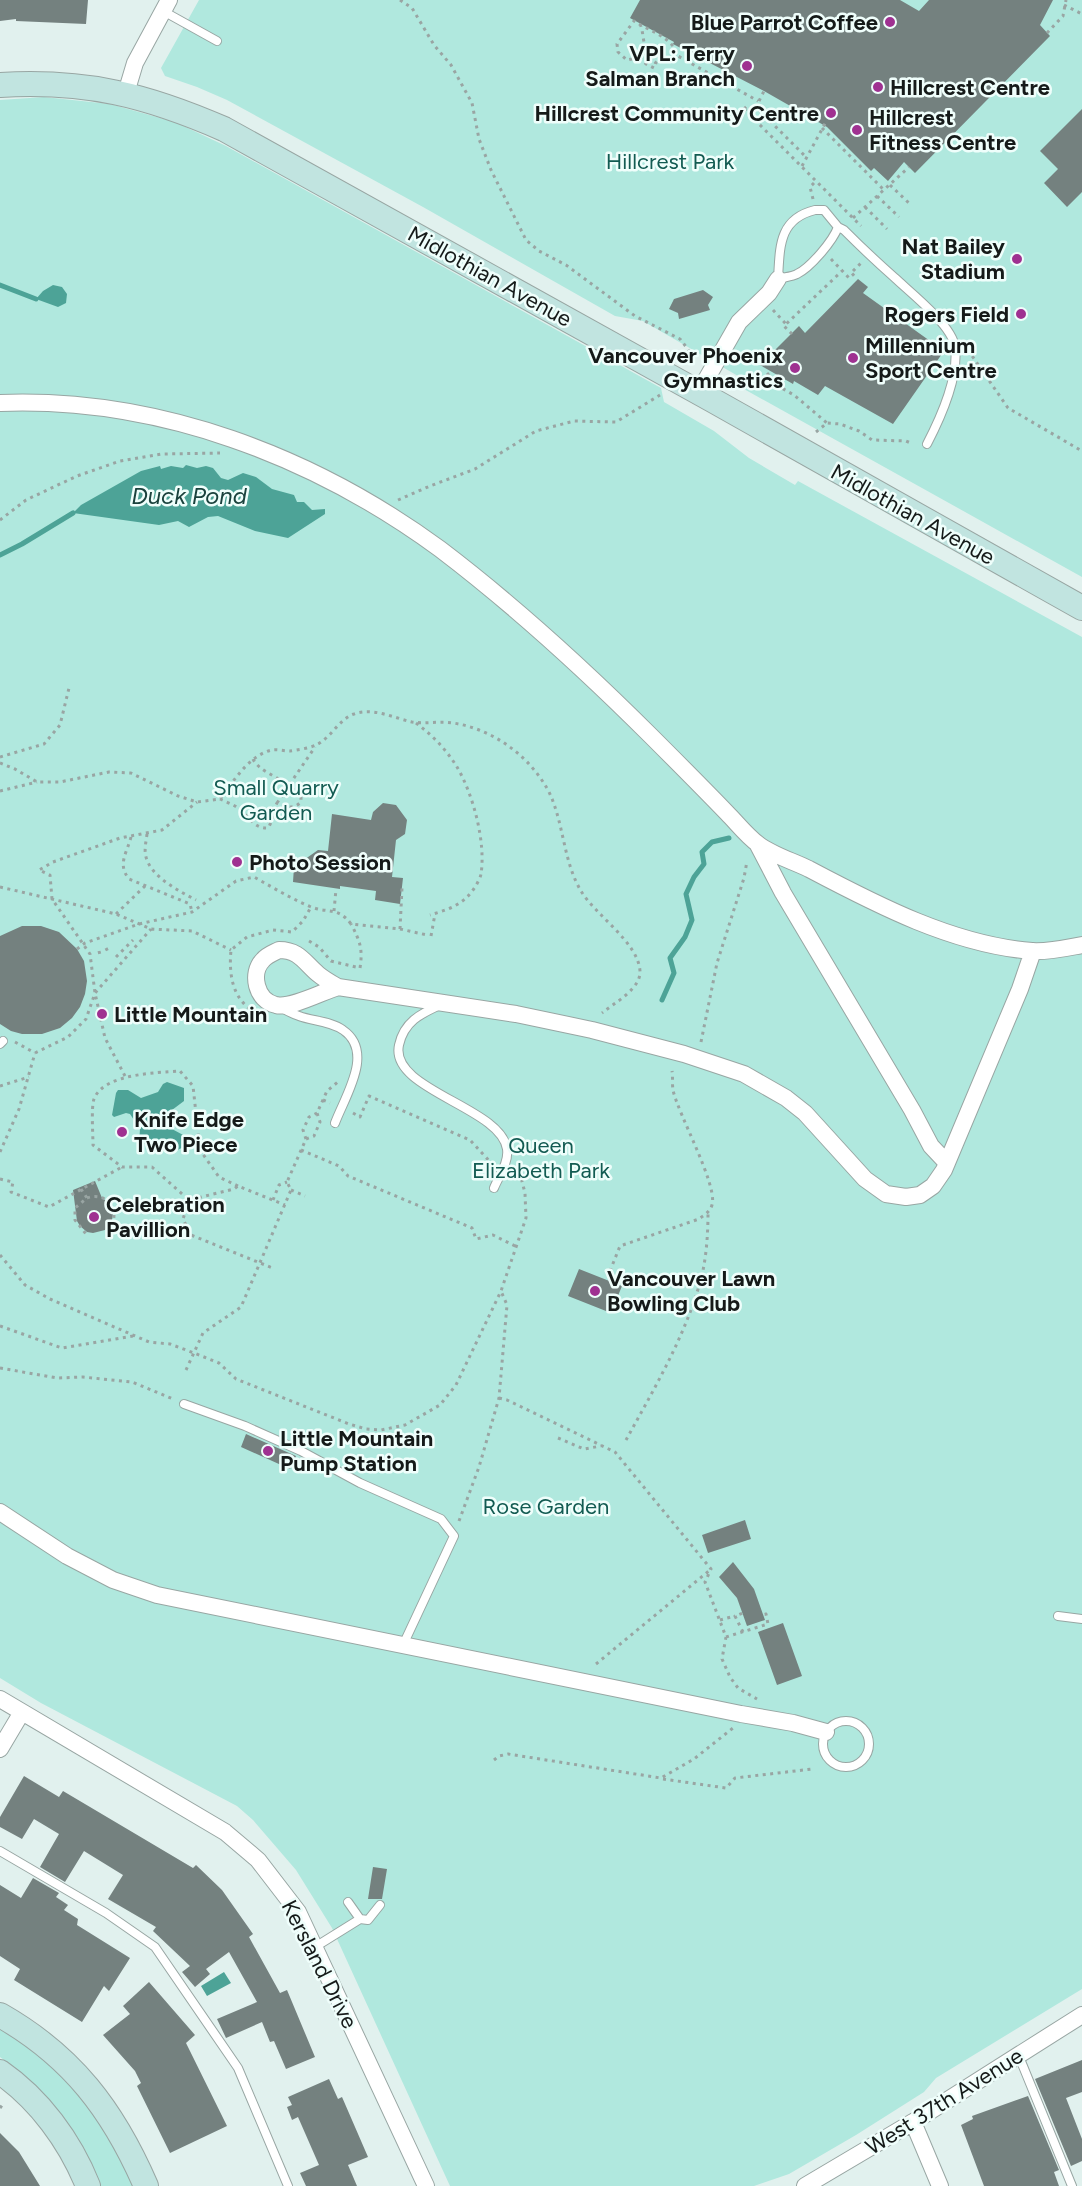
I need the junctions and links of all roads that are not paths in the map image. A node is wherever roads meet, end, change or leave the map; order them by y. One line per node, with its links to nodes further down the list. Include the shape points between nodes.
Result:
1 (166, 5): 2 (lane); 4 (street, via 135,63)
2 (218, 41)
3 (0, 85): 4 (street, Midlothian Avenue, via 52,84)
4 (126, 93): 7 (street, Midlothian Avenue, via 181,110 224,129)
5 (838, 227): 6 (lane, via 829,244 798,274); 6 (lane, via 824,210 798,217 781,240); 9 (lane, via 924,303 955,345 955,363 945,402)
6 (778, 279): 7 (street, via 739,322)
7 (699, 392): 10 (street, Midlothian Avenue)
8 (0, 402): 11 (street, via 109,407 200,427 311,472 374,506 437,547 534,625 648,733)
9 (927, 444)
10 (1082, 608)
11 (753, 851): 13 (street, via 892,911 978,941); 18 (street, via 783,893 931,1146)
12 (1082, 945): 13 (street)
13 (1034, 951): 18 (street)
14 (338, 987): 15 (street); 16 (street, via 294,1005); 16 (street, via 297,953 279,951 263,960 256,977 261,995)
15 (444, 1003): 18 (street, via 592,1030 744,1074 805,1113 866,1179 886,1194 920,1195 933,1186); 19 (lane, via 417,1016 407,1026 398,1051 401,1064 412,1076 491,1126 503,1138 507,1149 505,1163)
16 (276, 1005): 17 (lane, via 343,1029 354,1042 357,1068)
17 (335, 1123)
18 (947, 1163)
19 (494, 1188)
20 (184, 1404): 24 (lane, via 301,1451 441,1520 454,1536)
21 (0, 1512): 24 (street, via 67,1556 113,1580 157,1595)
22 (1058, 1616): 23 (lane)
23 (1082, 1619)
24 (404, 1645): 27 (street)
25 (0, 1699): 26 (street, Kersland Drive)
26 (22, 1712): 28 (street); 33 (street, Kersland Drive, via 225,1832 258,1860 298,1911)
27 (826, 1732): 27 (lane, via 824,1750 835,1764 853,1766 866,1754 868,1737 857,1724 840,1722)
28 (0, 1749)
29 (0, 1851): 41 (lane, via 106,1912 155,1947 238,2068)
30 (348, 1902): 32 (lane)
31 (380, 1905): 32 (lane, via 368,1920)
32 (360, 1919): 33 (lane)
33 (315, 1947): 42 (street, Kersland Drive)
34 (0, 2015): 40 (street, via 46,2045 78,2075 112,2118)
35 (1082, 2015): 36 (street, West 37th Avenue)
36 (1018, 2054): 38 (street, West 37th Avenue); 45 (lane)
37 (0, 2072): 39 (street, via 46,2114)
38 (913, 2122): 43 (street, West 37th Avenue); 44 (street)
39 (88, 2186)
40 (146, 2186)
41 (288, 2186)
42 (426, 2186)
43 (805, 2186)
44 (940, 2186)
45 (1072, 2186)

